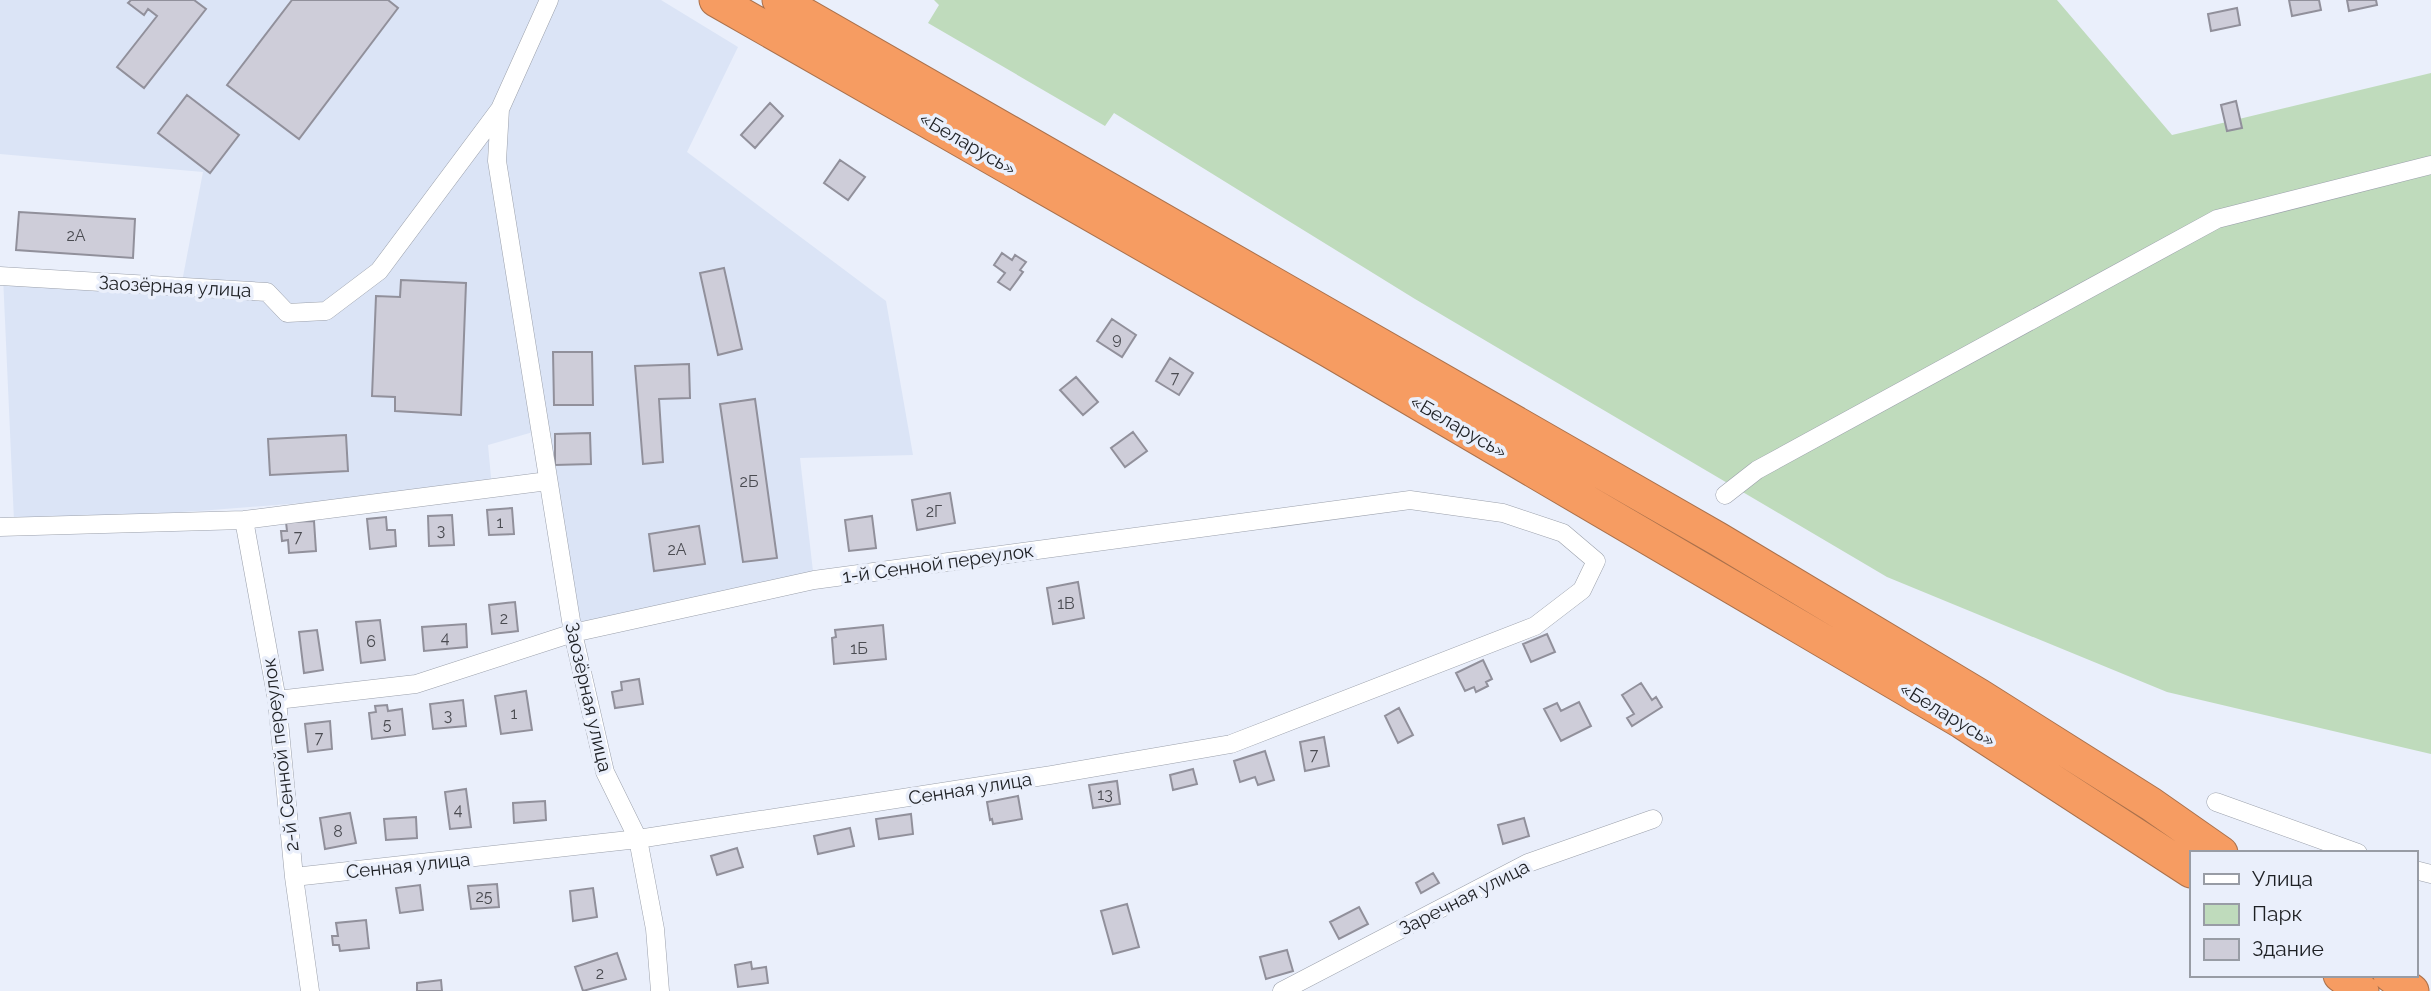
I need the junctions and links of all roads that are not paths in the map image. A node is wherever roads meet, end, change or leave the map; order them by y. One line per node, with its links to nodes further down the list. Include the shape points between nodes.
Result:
1 (550, 0): 4 (street, Заозёрная улица)
2 (716, 0): 19 (highway, «Беларусь», via 1316,343 1962,722)
3 (779, 0): 17 (highway, «Беларусь», via 1718,539 1980,696)
4 (500, 109): 6 (street, Заозёрная улица, via 379,271 326,311 287,313 267,292); 7 (street, Заозёрная улица, via 497,161)
5 (2431, 165): 8 (street, via 2217,219 1757,470)
6 (0, 276)
7 (548, 481): 9 (street); 12 (street, Заозёрная улица)
8 (1725, 495)
9 (244, 520): 10 (street); 13 (street, 2-й Сенной переулок)
10 (0, 527)
11 (1596, 561): 12 (street, 1-й Сенной переулок, via 1563,533 1503,513 1410,500 814,580); 16 (street, Сенная улица, via 1582,590 1535,626 1231,744)
12 (573, 633): 13 (street, 1-й Сенной переулок, via 416,684); 16 (street, Заозёрная улица, via 605,772)
13 (277, 700): 20 (street, 2-й Сенной переулок)
14 (2216, 802): 18 (street)
15 (1653, 819): 25 (street, Заречная улица, via 1528,863)
16 (638, 839): 20 (street, Сенная улица); 24 (street, Заозёрная улица, via 655,929)
17 (2218, 851)
18 (2352, 851)
19 (2190, 870)
20 (294, 877): 23 (street, 2-й Сенной переулок)
21 (2343, 977): 26 (highway)
22 (2393, 977): 27 (highway)
23 (310, 991)
24 (660, 991)
25 (1282, 991)
26 (2362, 991)
27 (2412, 991)

